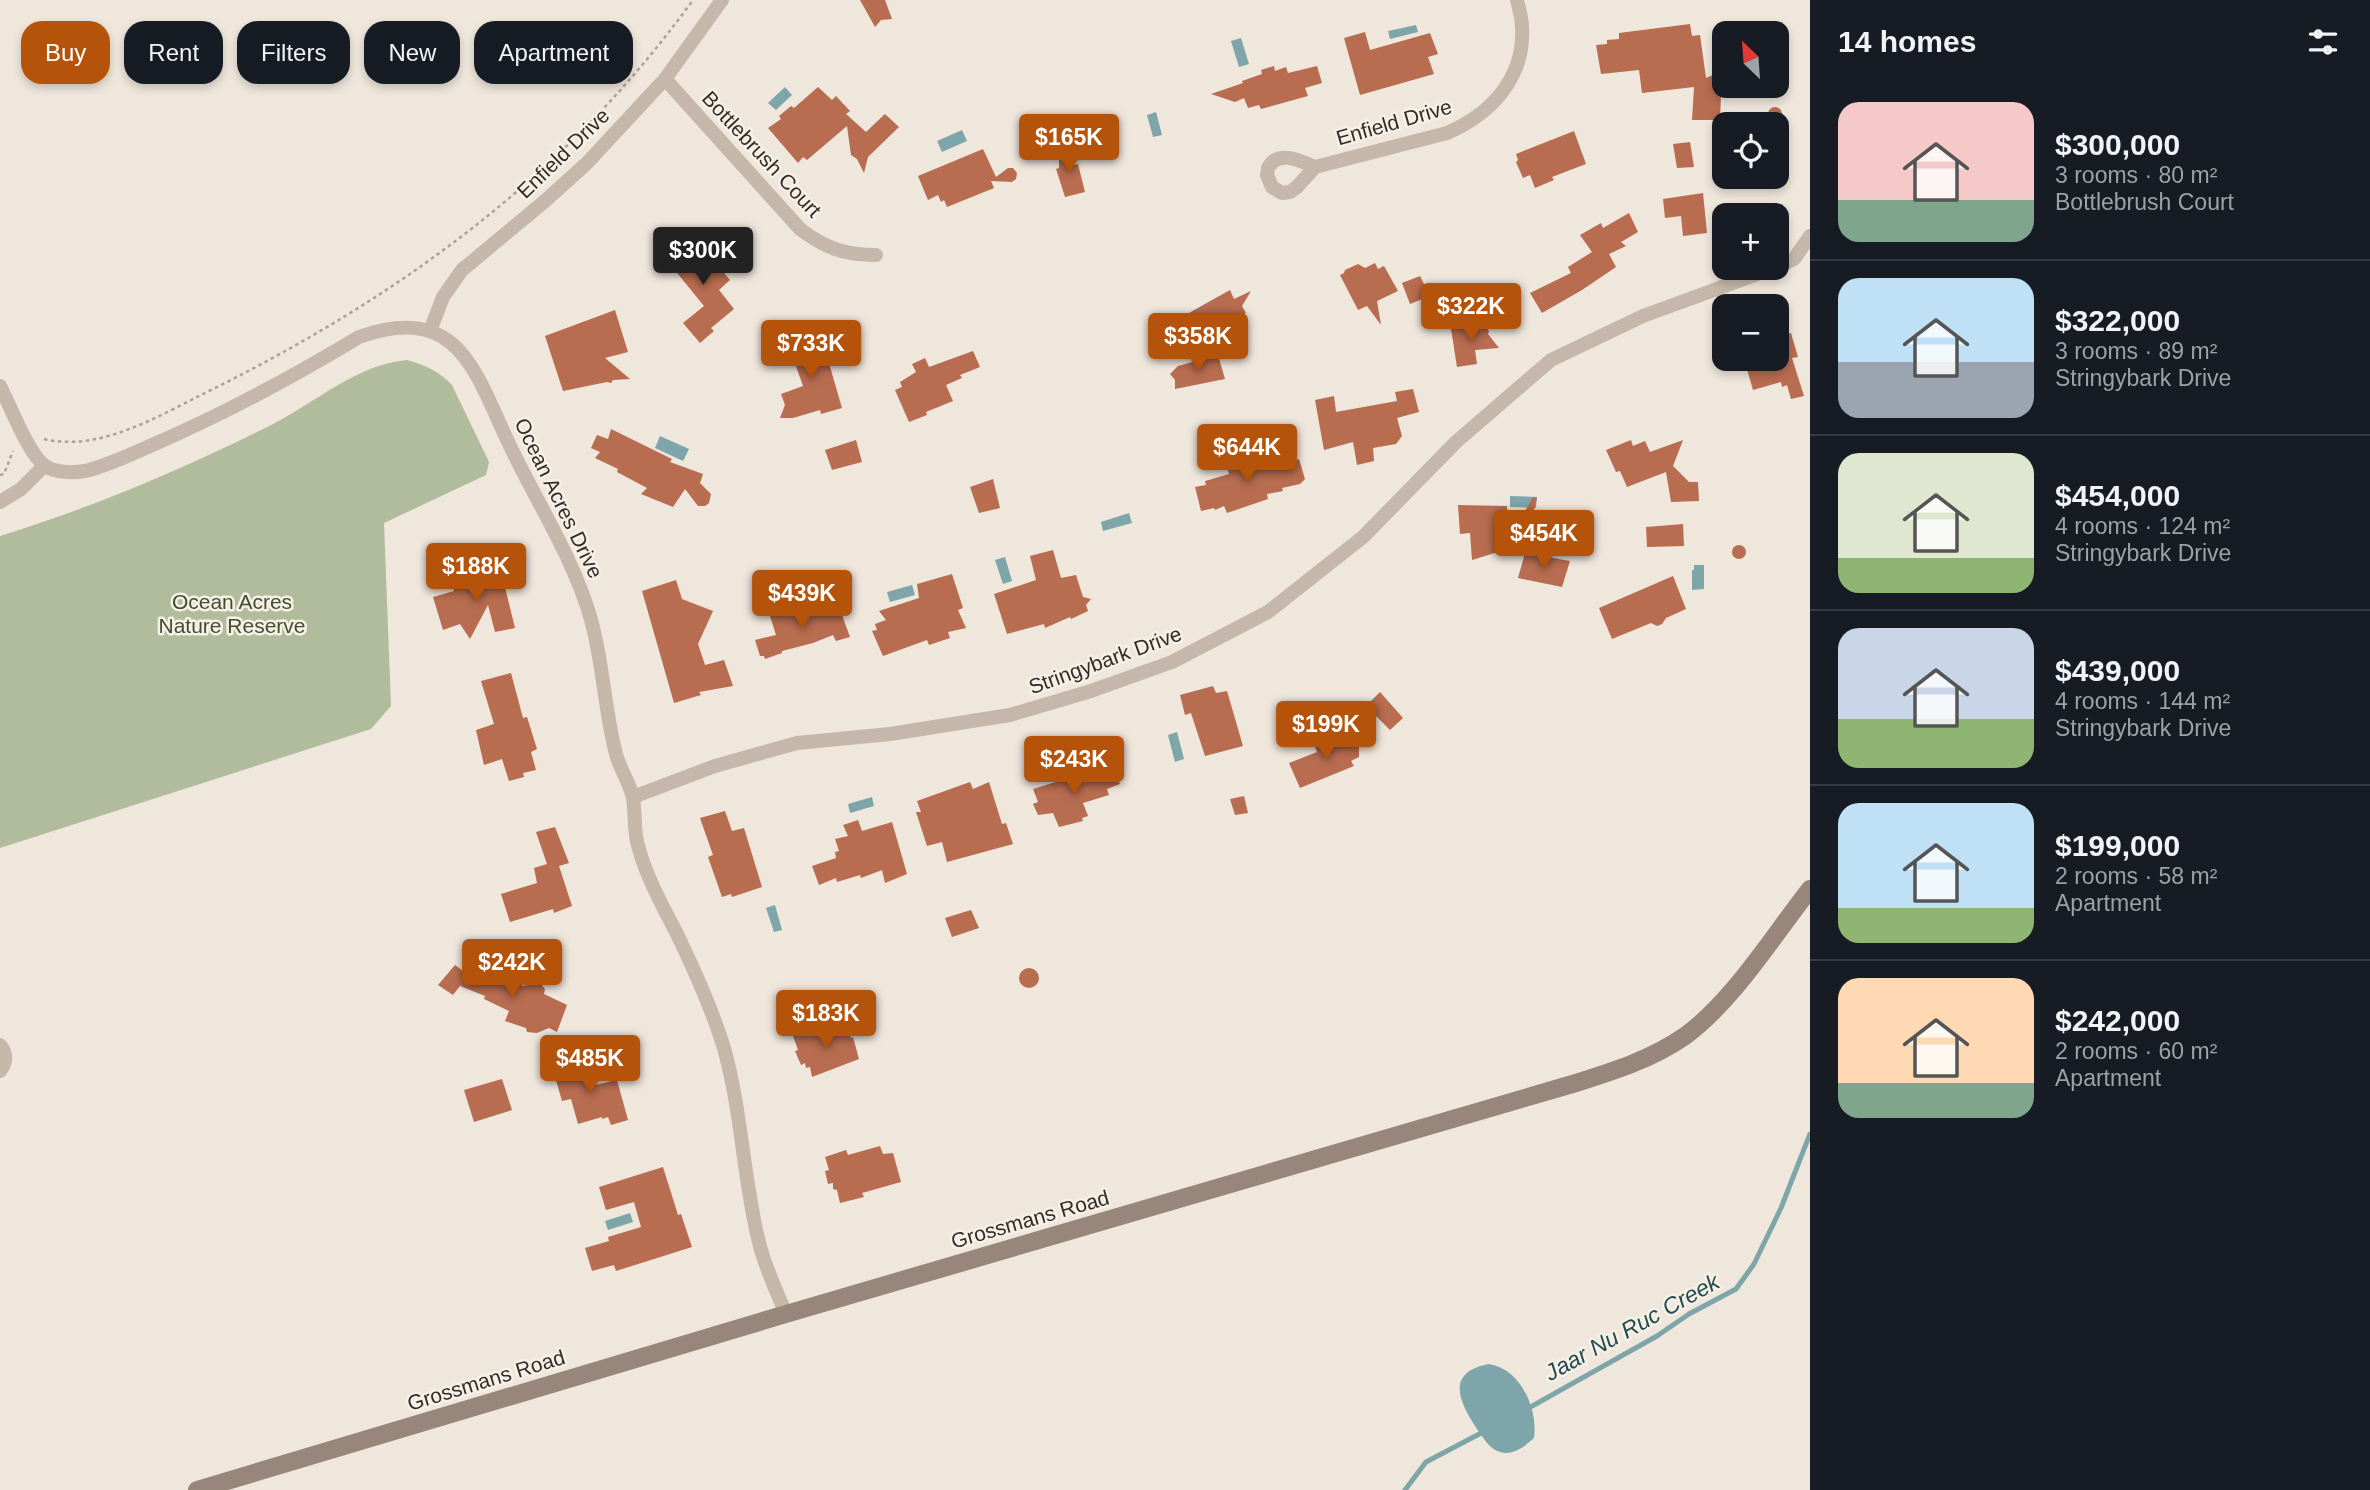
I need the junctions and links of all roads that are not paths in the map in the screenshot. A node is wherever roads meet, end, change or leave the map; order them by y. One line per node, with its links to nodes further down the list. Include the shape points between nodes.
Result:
1 (722, 0): 3 (street, Enfield Drive)
2 (1517, 0): 4 (street, Enfield Drive, via 1520,52 1509,84 1497,101 1447,132)
3 (665, 79): 6 (street, Bottlebrush Court, via 800,229 839,251); 9 (street, Enfield Drive, via 587,163 462,270 443,297)
4 (1315, 167)
5 (1810, 236): 7 (street, Stringybark Drive)
6 (876, 255)
7 (1789, 261)
8 (1744, 280): 13 (street, Stringybark Drive, via 1643,316 1551,360 1456,442 1363,537 1268,612 1172,662 1010,715 758,752)
9 (430, 331): 11 (street, Ocean Acres Drive, via 402,327 359,337 248,400 101,466 65,472); 13 (street, Ocean Acres Drive, via 455,346 478,376 580,584 603,670 615,752)
10 (0, 386): 11 (street)
11 (44, 466): 12 (street)
12 (0, 502)
13 (633, 797): 17 (street, Ocean Acres Drive, via 634,829 647,873 723,1046 757,1235)
14 (1810, 888): 17 (street, Grossmans Road, via 1707,1017 1656,1053 1626,1066)
15 (0, 1045): 16 (street, via 6,1059)
16 (0, 1071)
17 (786, 1314): 18 (street, Grossmans Road)
18 (197, 1490)

